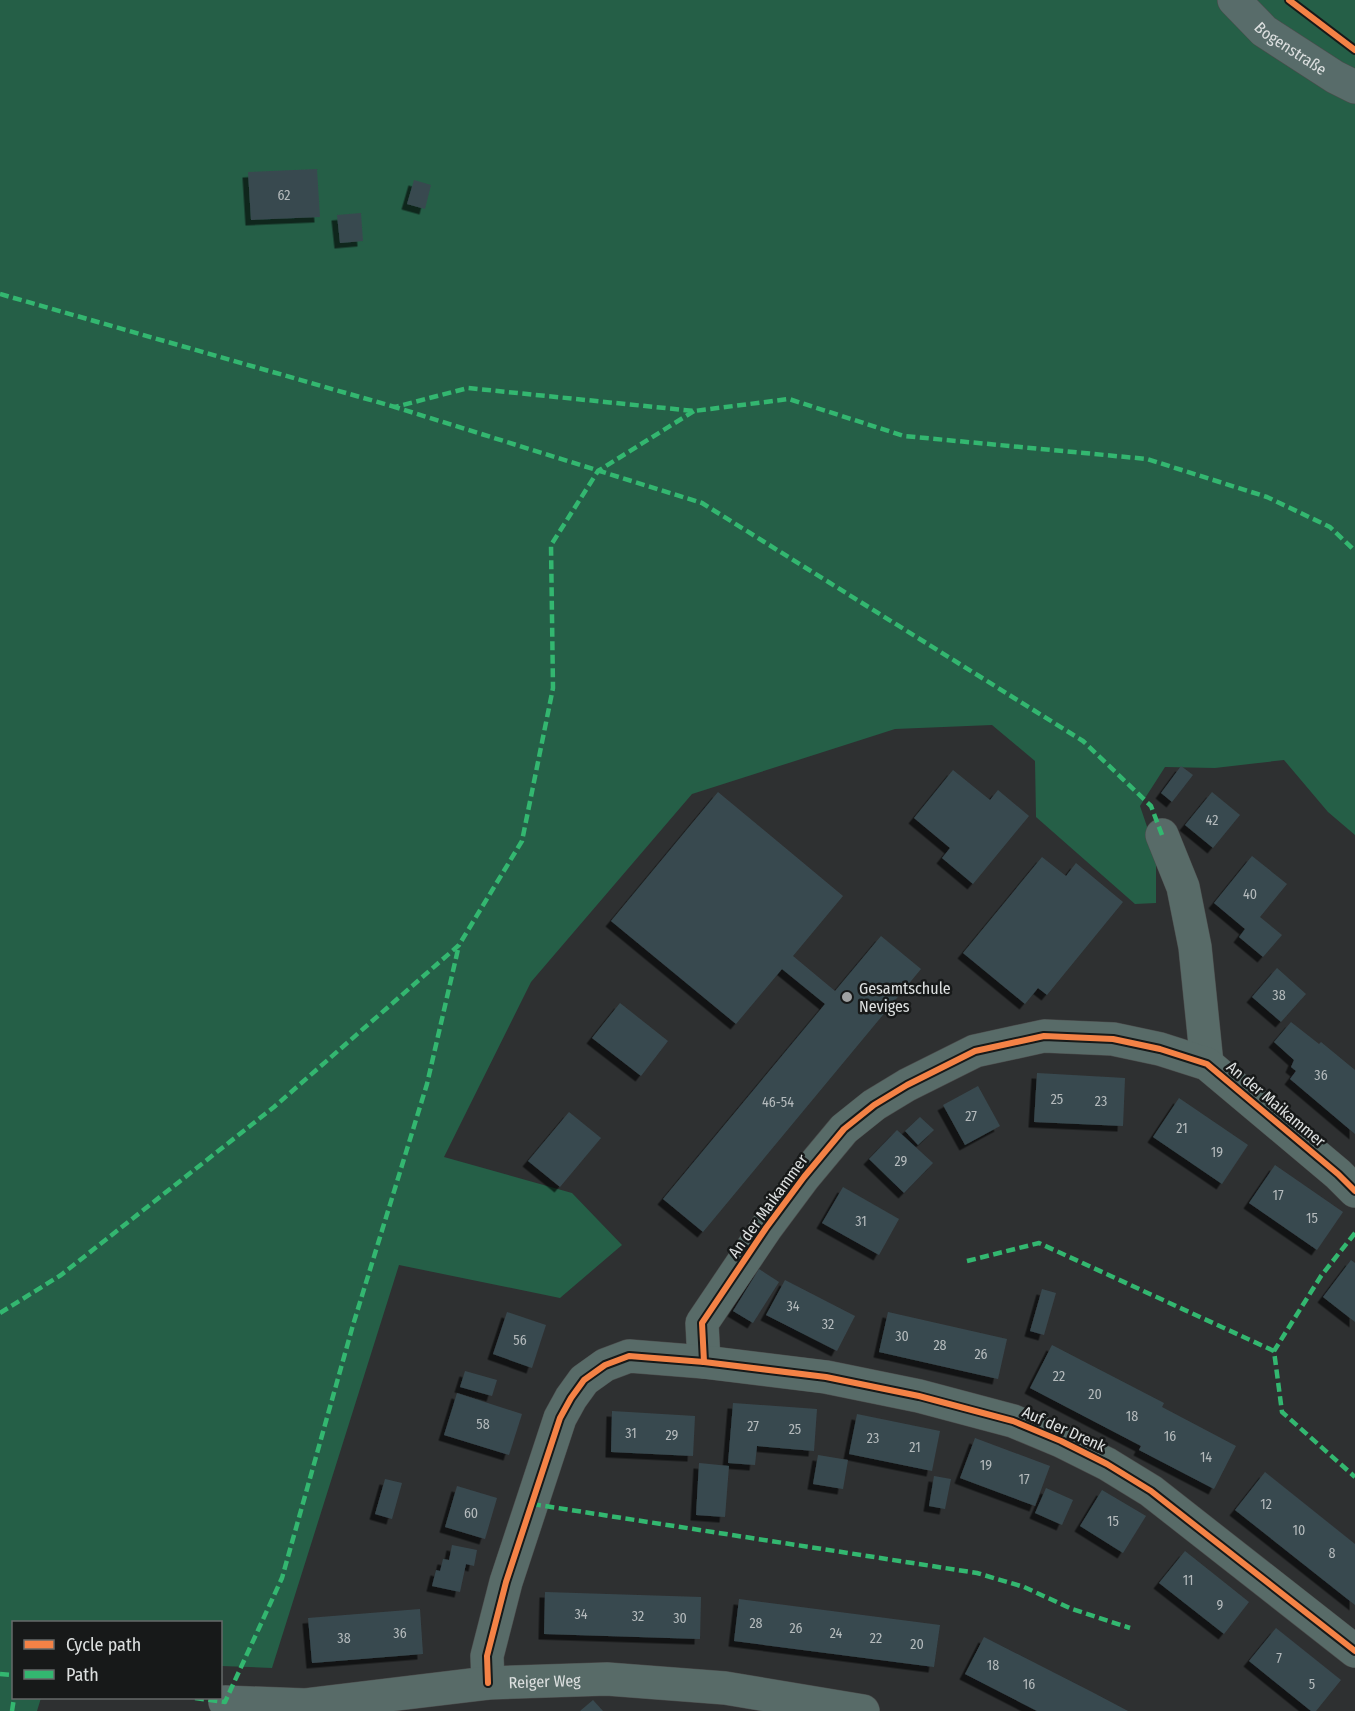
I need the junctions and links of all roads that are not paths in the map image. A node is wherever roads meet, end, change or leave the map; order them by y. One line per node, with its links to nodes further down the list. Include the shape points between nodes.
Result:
1 (1234, 0): 2 (main road, Bogenstraße, via 1264,31)
2 (1355, 87)
3 (1162, 835): 4 (street, An der Maikammer, via 1183,887 1195,947)
4 (1207, 1064): 5 (street, An der Maikammer); 6 (street, An der Maikammer, via 1113,1039 1044,1036 975,1051 906,1085 844,1129 773,1219 702,1323)
5 (1355, 1191)
6 (704, 1362): 7 (street, Auf der Drenk, via 826,1377 919,1396 1013,1421 1061,1441 1151,1491); 8 (street, via 629,1356 605,1365 584,1380 571,1398 560,1418 506,1582 487,1656)
7 (1355, 1652)
8 (488, 1683): 9 (street, Reiger Weg, via 306,1705); 10 (street, Reiger Weg, via 607,1679 725,1688)
9 (225, 1701)
10 (863, 1711)

